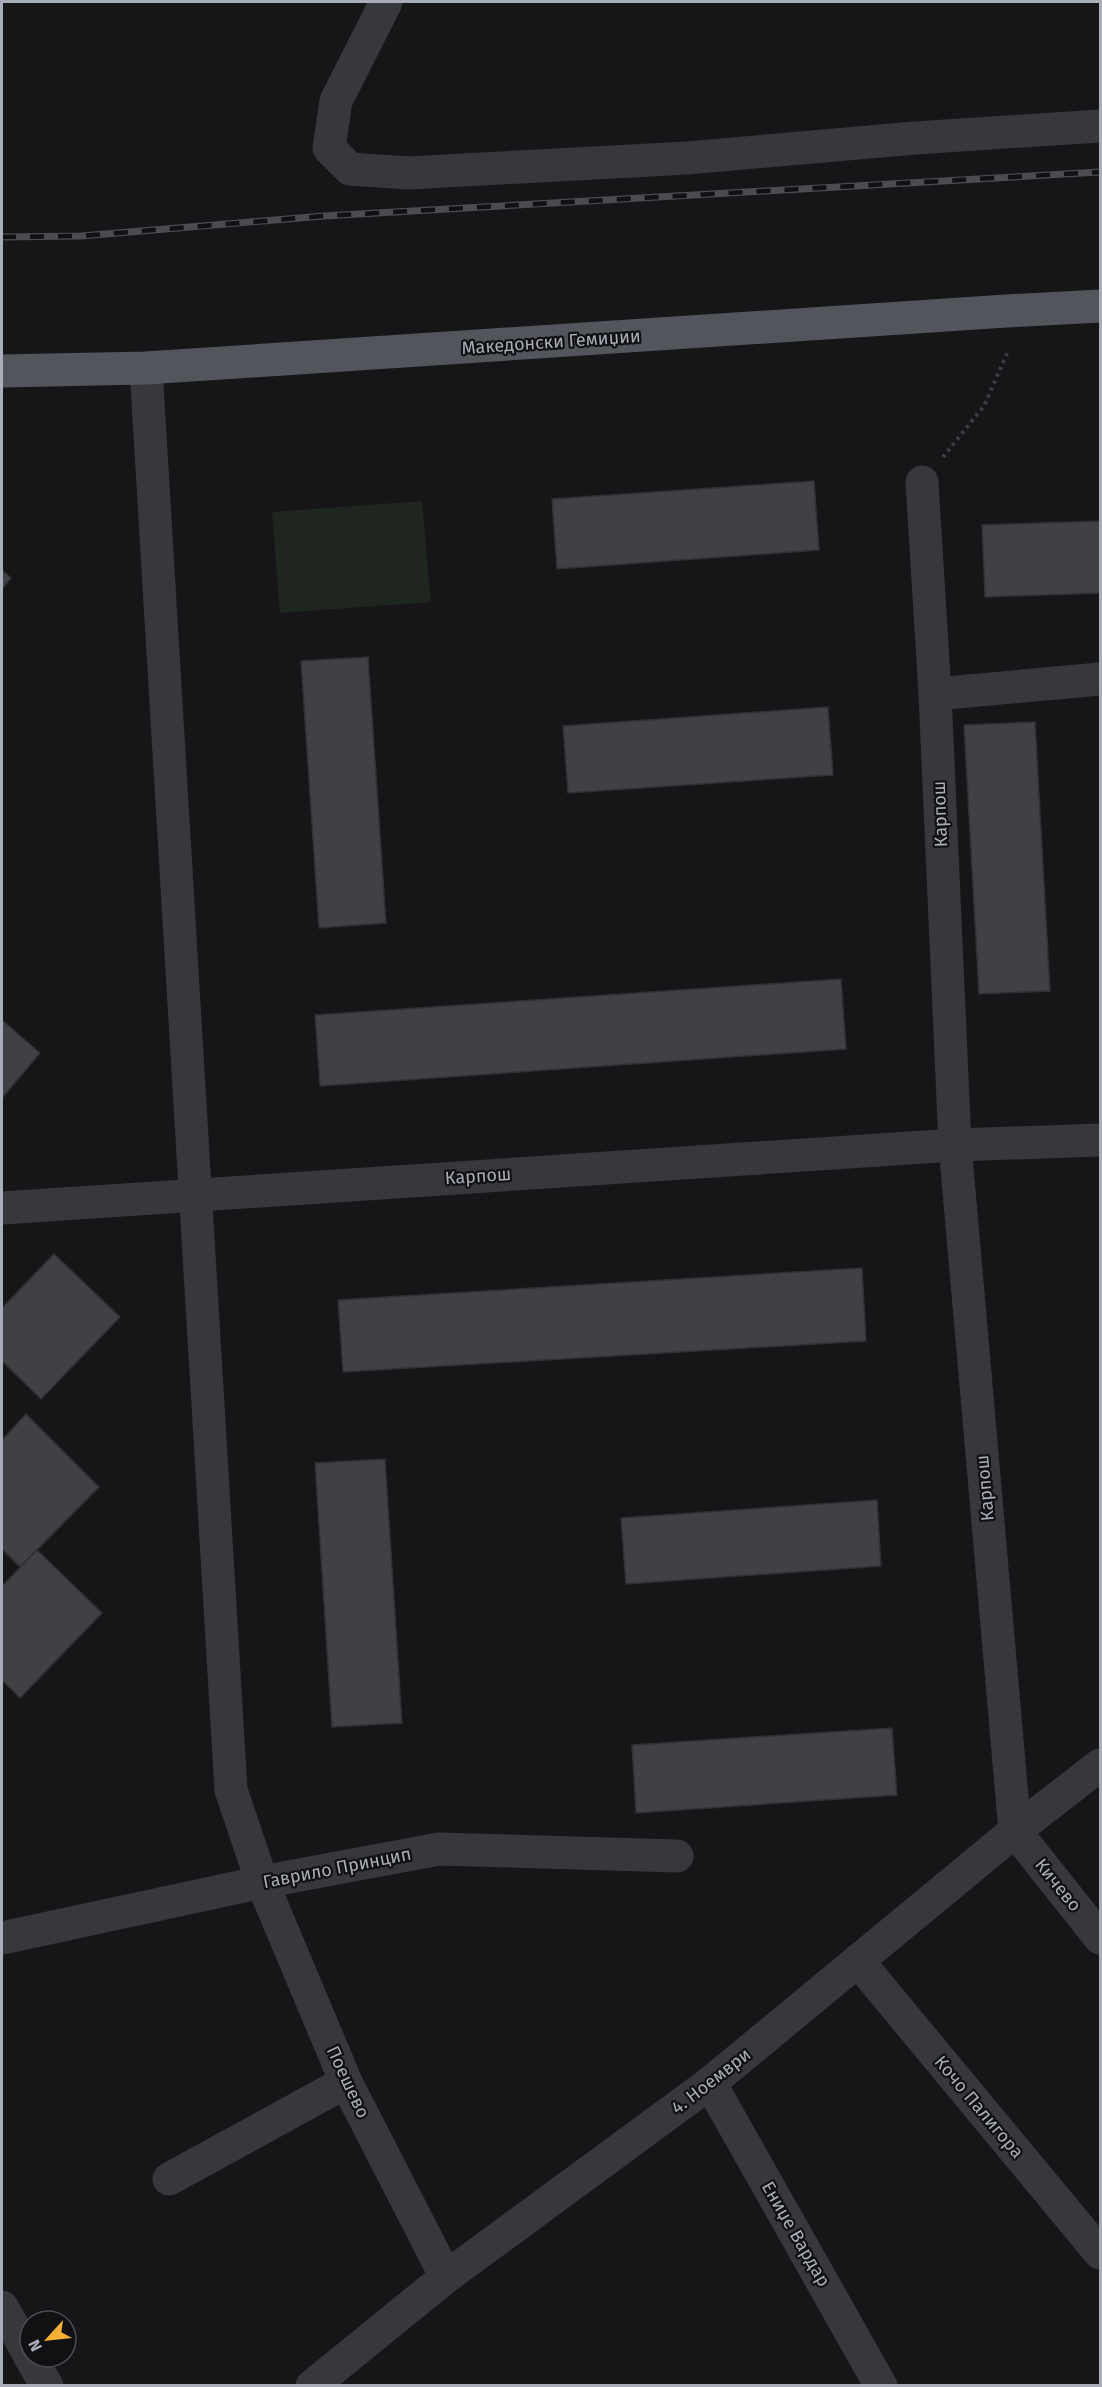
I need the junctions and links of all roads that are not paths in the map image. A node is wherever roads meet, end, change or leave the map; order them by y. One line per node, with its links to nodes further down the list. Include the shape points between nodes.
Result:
1 (386, 2): 2 (street, via 336,101 329,148 350,169 408,173 687,158)
2 (1101, 126)
3 (1101, 306): 4 (main road, Македонски Гемиџии)
4 (146, 368): 5 (main road, Македонски Гемиџии); 11 (street, Поешево)
5 (2, 370)
6 (922, 482): 8 (street, Карпош)
7 (1101, 679): 8 (street)
8 (935, 693): 10 (street, Карпош)
9 (1101, 1140): 10 (street, Карпош)
10 (955, 1145): 11 (street, Карпош); 14 (street, Карпош)
11 (196, 1195): 12 (street, Карпош); 16 (street, Поешево, via 231,1790)
12 (2, 1208)
13 (1101, 1765): 14 (street, 4. Ноември)
14 (1015, 1832): 18 (street, Кичево); 19 (street, 4. Ноември)
15 (678, 1856): 16 (street, Гаврило Принцип, via 439,1849)
16 (262, 1882): 17 (street, Гаврило Принцип); 20 (street, Поешево)
17 (2, 1938)
18 (1101, 1938)
19 (858, 1960): 21 (street, 4. Ноември); 23 (street, Кочо Палигора)
20 (346, 2082): 22 (street); 24 (street, Поешево)
21 (710, 2083): 24 (street, 4. Ноември); 30 (street, Ениџе Вардар)
22 (169, 2179)
23 (1101, 2253)
24 (446, 2277): 29 (street, 4. Ноември)
25 (2, 2307): 26 (street)
26 (18, 2336)
27 (37, 2369): 28 (street)
28 (47, 2385)
29 (312, 2385)
30 (881, 2385)

